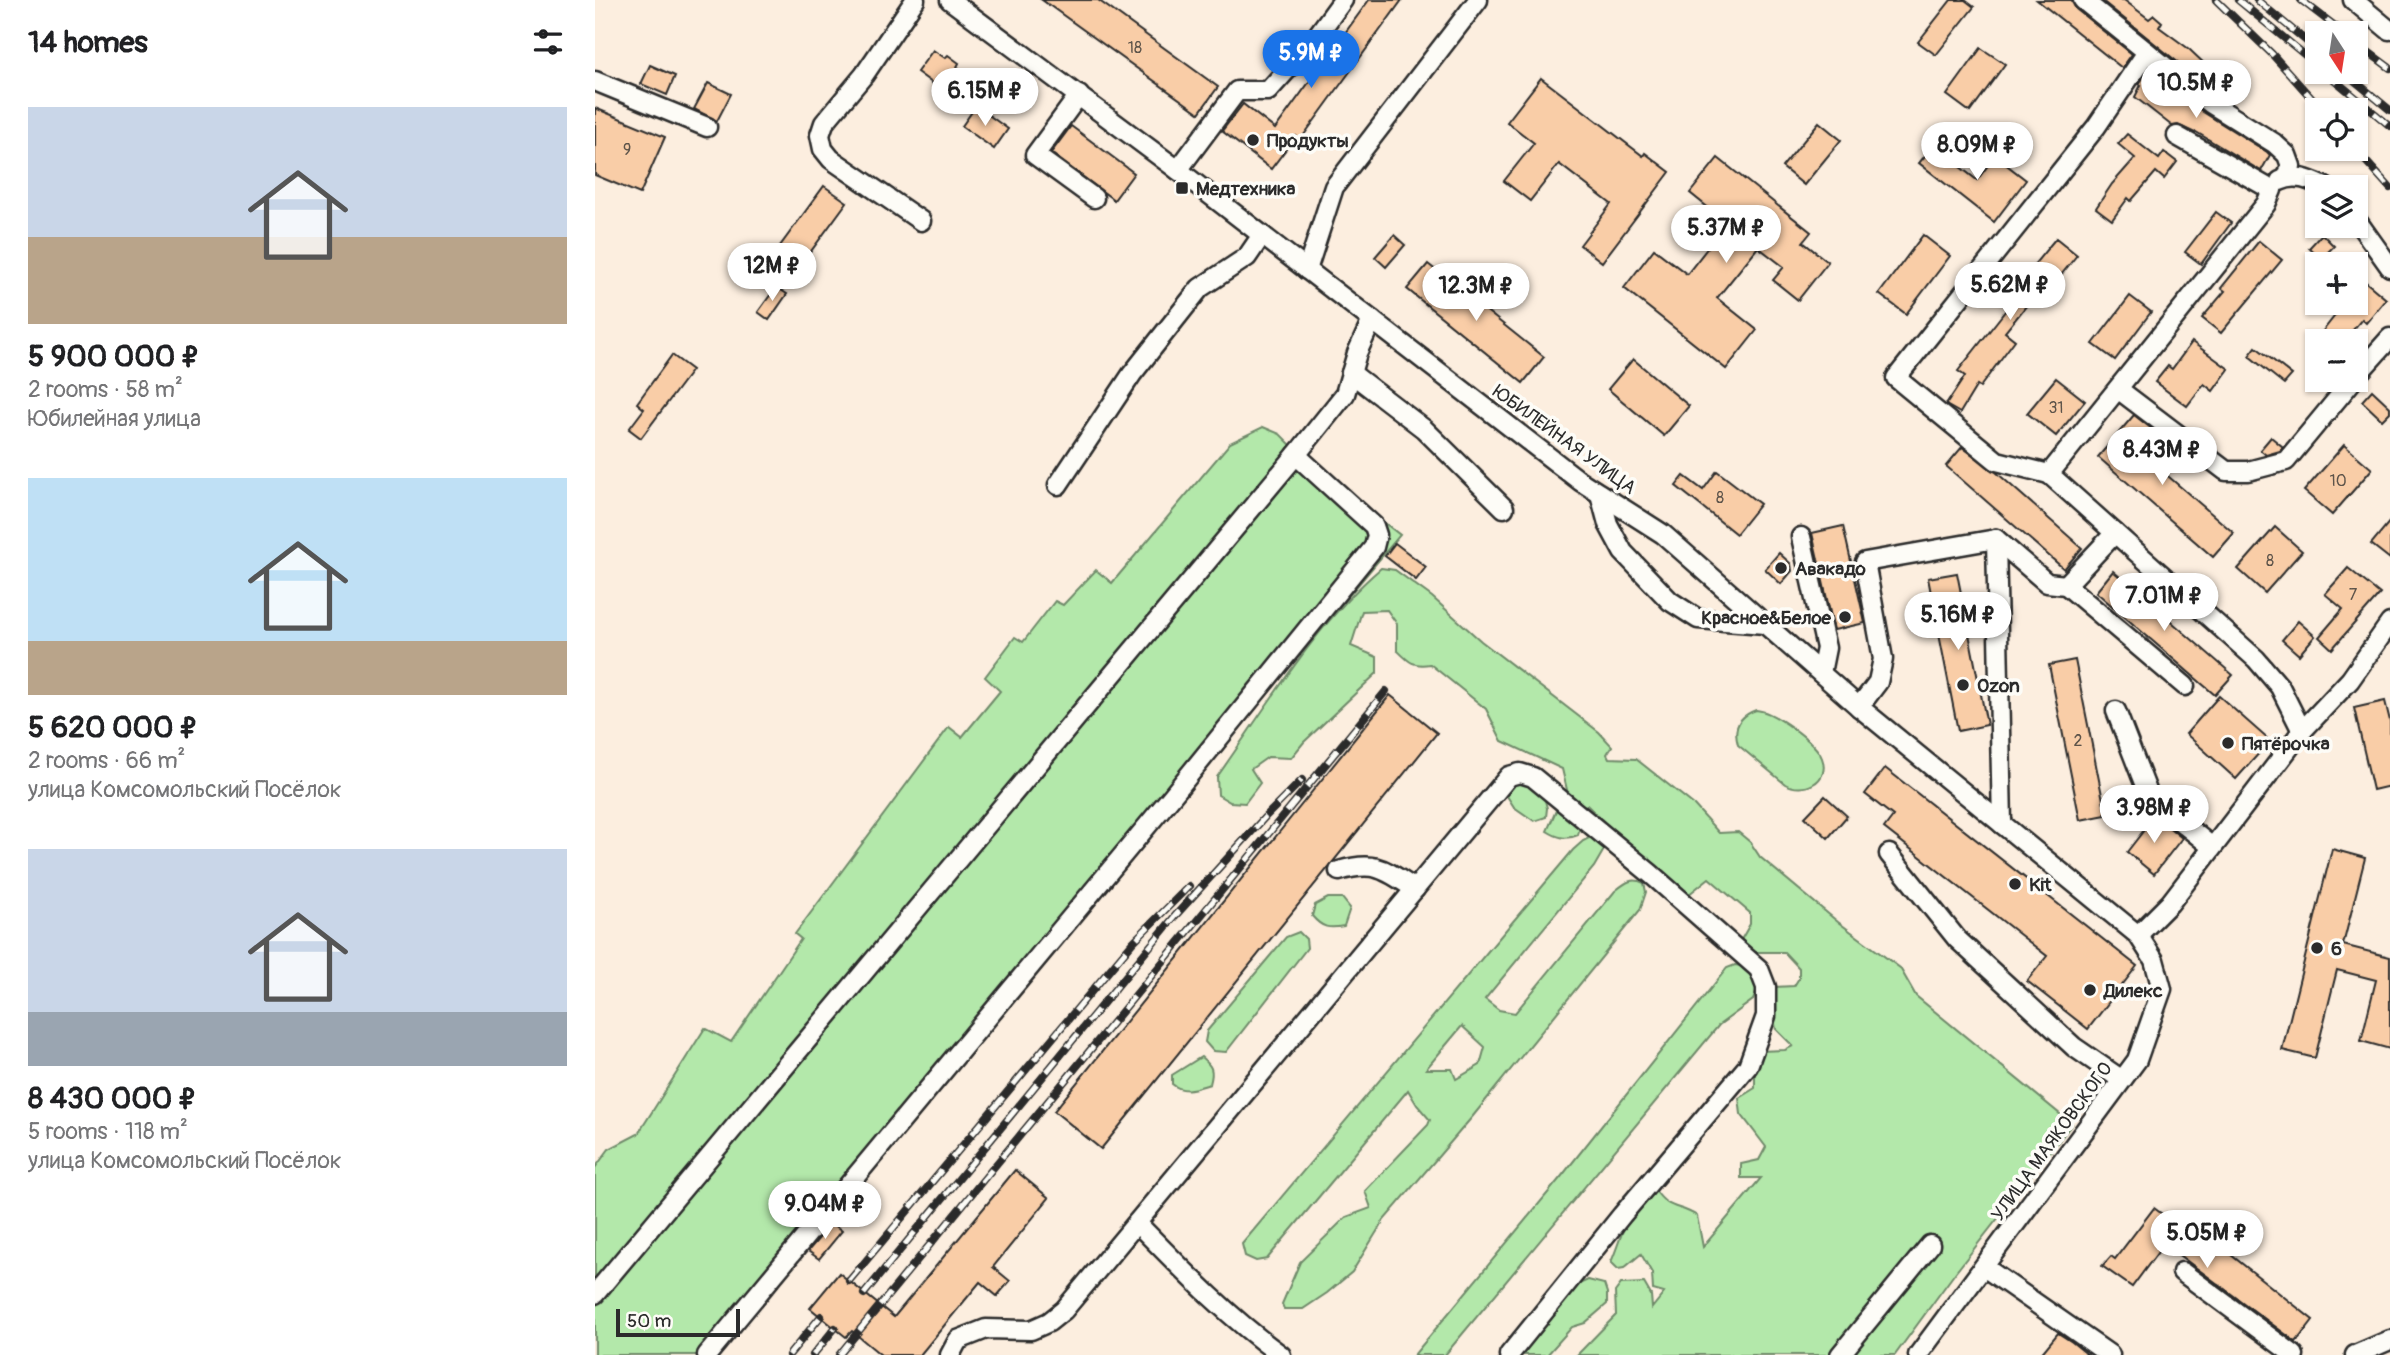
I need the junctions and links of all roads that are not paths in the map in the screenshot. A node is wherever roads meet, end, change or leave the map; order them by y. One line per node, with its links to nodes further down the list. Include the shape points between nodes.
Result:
1 (915, 0): 18 (street, via 864,75 824,123 820,135 831,159)
2 (950, 0): 10 (street, ЮБИЛЕЙНАЯ УЛИЦА)
3 (1343, 0): 13 (street, via 1268,90 1237,91)
4 (1478, 0): 22 (street, via 1334,187)
5 (2083, 0): 8 (street)
6 (2353, 0): 7 (street)
7 (2389, 30)
8 (2147, 52): 14 (street, via 2210,103 2274,143 2287,155 2291,166); 30 (street, via 2096,127 1896,378 1997,461)
9 (595, 81): 11 (street)
10 (1079, 95): 13 (street, ЮБИЛЕЙНАЯ УЛИЦА); 17 (street, via 1035,155)
11 (707, 127)
12 (2177, 136): 16 (street)
13 (1178, 170): 19 (street, ЮБИЛЕЙНАЯ УЛИЦА)
14 (2287, 177): 15 (street); 16 (street)
15 (2305, 178)
16 (2272, 191): 27 (street)
17 (1094, 198)
18 (921, 221)
19 (1262, 235): 22 (street, ЮБИЛЕЙНАЯ УЛИЦА); 31 (street, via 1247,257 1200,288 1132,374)
20 (2368, 236): 21 (street)
21 (2390, 267)
22 (1307, 270): 23 (street, ЮБИЛЕЙНАЯ УЛИЦА)
23 (1372, 320): 26 (street); 32 (street, ЮБИЛЕЙНАЯ УЛИЦА)
24 (2390, 338): 25 (street)
25 (2368, 362)
26 (1351, 373): 29 (street, via 1345,394); 33 (street, via 1424,429)
27 (2118, 389): 28 (street, via 2226,471 2248,471 2286,461); 30 (street)
28 (2343, 392)
29 (1296, 455): 56 (street); 58 (street, via 1374,526 1374,547)
30 (2049, 474): 34 (street)
31 (1058, 485)
32 (1600, 494): 38 (street, ЮБИЛЕЙНАЯ УЛИЦА, via 1663,534); 38 (street, via 1608,524 1623,552 1670,601 1699,619)
33 (1504, 508)
34 (2115, 533): 37 (street); 44 (street, via 2256,659 2280,687)
35 (1801, 537): 40 (street, via 1826,648)
36 (1996, 539): 37 (street, via 2047,583); 42 (street, via 1865,562 1883,659 1878,682); 45 (street)
37 (2066, 585): 41 (street)
38 (1765, 624): 40 (street, ЮБИЛЕЙНАЯ УЛИЦА)
39 (2389, 629): 44 (street)
40 (1821, 673): 42 (street, ЮБИЛЕЙНАЯ УЛИЦА)
41 (2185, 686)
42 (1860, 707): 45 (street, ЮБИЛЕЙНАЯ УЛИЦА)
43 (2116, 711): 46 (street, via 2149,796)
44 (2302, 731): 46 (street)
45 (2002, 824): 50 (street, ЮБИЛЕЙНАЯ УЛИЦА)
46 (2212, 847): 50 (street, via 2170,903)
47 (1889, 854): 51 (street, via 1957,939 2074,1047)
48 (1339, 871): 49 (street, via 1360,865 1381,867)
49 (1415, 888): 52 (street); 61 (street, via 1509,776 1520,772 1533,777 1651,874 1759,969 1766,987 1766,1016 1748,1066)
50 (2137, 934): 51 (street, УЛИЦА МАЯКОВСКОГО, via 2154,960 2162,989 2137,1060)
51 (2122, 1080): 54 (street, УЛИЦА МАЯКОВСКОГО)
52 (1137, 1223): 59 (street, via 1049,1322 1031,1330 986,1329 958,1340); 60 (street, via 1247,1330)
53 (1930, 1245): 62 (street)
54 (1984, 1266): 63 (street, УЛИЦА МАЯКОВСКОГО); 64 (street)
55 (2182, 1272): 65 (street)
56 (595, 1294)
57 (2390, 1340): 66 (street)
58 (707, 1355)
59 (950, 1355)
60 (1281, 1355)
61 (1509, 1355)
62 (1840, 1355)
63 (1918, 1355)
64 (2110, 1355)
65 (2294, 1355)
66 (2355, 1355)

